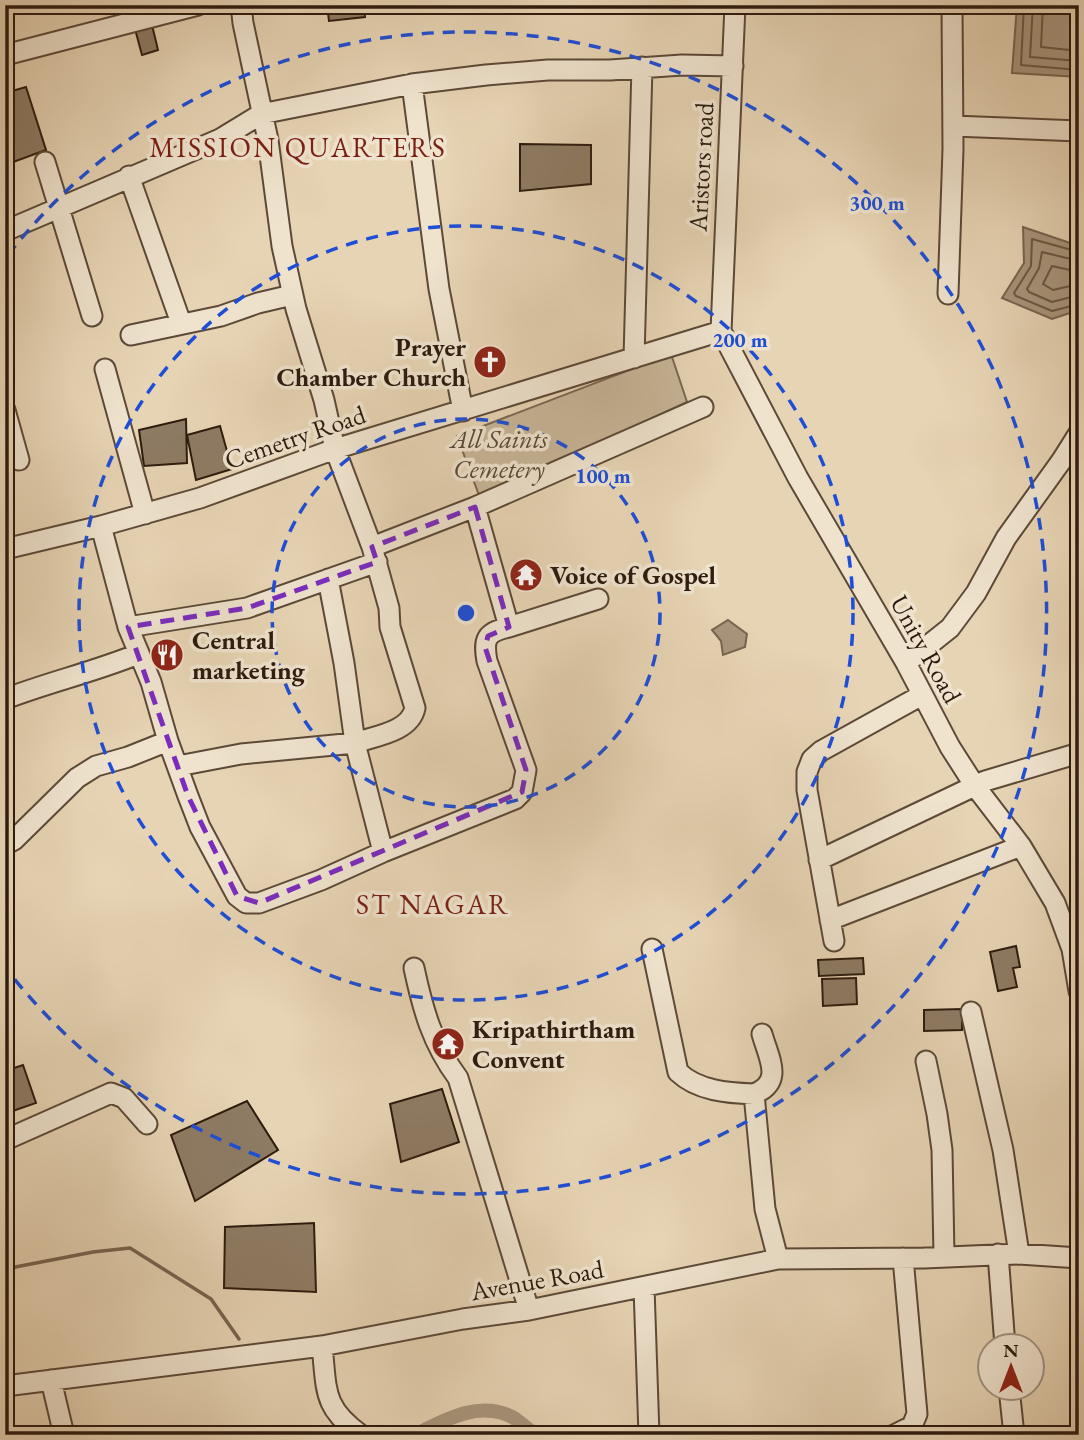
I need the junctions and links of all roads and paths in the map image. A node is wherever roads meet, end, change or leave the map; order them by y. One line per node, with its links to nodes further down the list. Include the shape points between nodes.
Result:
1 (198, 5): 5 (street)
2 (241, 5): 9 (street)
3 (735, 5): 6 (street, Aristors road)
4 (952, 5): 10 (street)
5 (5, 55)
6 (733, 66): 7 (street); 20 (street, Aristors road)
7 (642, 67): 8 (street, via 548,70); 22 (street)
8 (412, 83): 9 (street); 26 (street, via 439,289)
9 (261, 114): 13 (street, via 220,139); 17 (street)
10 (953, 126): 11 (street); 16 (street)
11 (1079, 131)
12 (45, 162): 14 (street)
13 (130, 176): 14 (street); 19 (street)
14 (60, 206): 15 (street); 18 (street)
15 (5, 231)
16 (948, 294)
17 (292, 295): 19 (street); 28 (street)
18 (92, 316)
19 (181, 324): 21 (street)
20 (721, 331): 22 (street, Cemetry Road); 40 (street, Unity Road, via 798,478)
21 (131, 335)
22 (634, 358): 26 (street, Cemetry Road)
23 (105, 369): 31 (street)
24 (703, 407): 30 (street)
25 (5, 410): 29 (street)
26 (463, 411): 28 (street, Cemetry Road)
27 (1079, 433): 40 (street, via 950,628)
28 (335, 449): 31 (street, Cemetry Road); 34 (street)
29 (19, 460)
30 (475, 507): 34 (street); 38 (street)
31 (145, 514): 32 (street, Cemetry Road)
32 (101, 526): 33 (street, Cemetry Road); 37 (street)
33 (5, 549)
34 (374, 555): 35 (street); 44 (street, via 415,708 407,725)
35 (328, 579): 37 (street, via 247,608); 44 (street)
36 (598, 599): 38 (street)
37 (128, 627): 39 (street)
38 (509, 627): 50 (street, via 488,636 485,647 526,770 522,792 515,799)
39 (138, 654): 42 (street); 43 (street)
40 (906, 663): 41 (street, Unity Road)
41 (922, 695): 47 (street, Unity Road); 51 (street, via 812,759 807,790)
42 (5, 699)
43 (168, 741): 46 (street); 48 (street, via 96,766 77,778)
44 (355, 743): 46 (street, via 241,754); 50 (street)
45 (1079, 753): 47 (street)
46 (178, 766): 50 (street, via 200,827 237,896 246,903 271,899)
47 (975, 786): 49 (street, Unity Road); 51 (street)
48 (5, 845)
49 (1021, 846): 52 (street); 56 (street, Unity Road, via 1055,903 1072,949)
50 (383, 852)
51 (819, 860): 52 (street)
52 (830, 920): 53 (street)
53 (834, 941)
54 (652, 949): 60 (street, via 678,1072 696,1085)
55 (414, 968): 70 (street, via 432,1035 458,1078)
56 (1079, 991)
57 (971, 1012): 64 (street, via 1003,1150)
58 (762, 1034): 60 (street, via 772,1080 767,1089)
59 (926, 1061): 65 (street, via 942,1150)
60 (754, 1094): 68 (street, via 765,1209)
61 (148, 1124): 62 (street, via 124,1098 111,1093)
62 (5, 1140)
63 (998, 1254): 64 (street, Avenue Road); 65 (street, Avenue Road); 71 (street)
64 (1019, 1254): 67 (street, Avenue Road)
65 (944, 1256): 66 (street, Avenue Road)
66 (903, 1258): 68 (street, Avenue Road); 79 (street, via 917,1414 912,1426)
67 (1079, 1258)
68 (778, 1259): 69 (street, Avenue Road)
69 (645, 1287): 70 (street, Avenue Road); 78 (street)
70 (529, 1310): 72 (street, Avenue Road)
71 (1004, 1332)
72 (323, 1346): 73 (street, Avenue Road); 77 (street, via 332,1408)
73 (51, 1380): 74 (street, Avenue Road); 76 (street)
74 (5, 1386)
75 (1010, 1402): 80 (street)
76 (64, 1435)
77 (361, 1435)
78 (649, 1435)
79 (894, 1435)
80 (1014, 1435)

